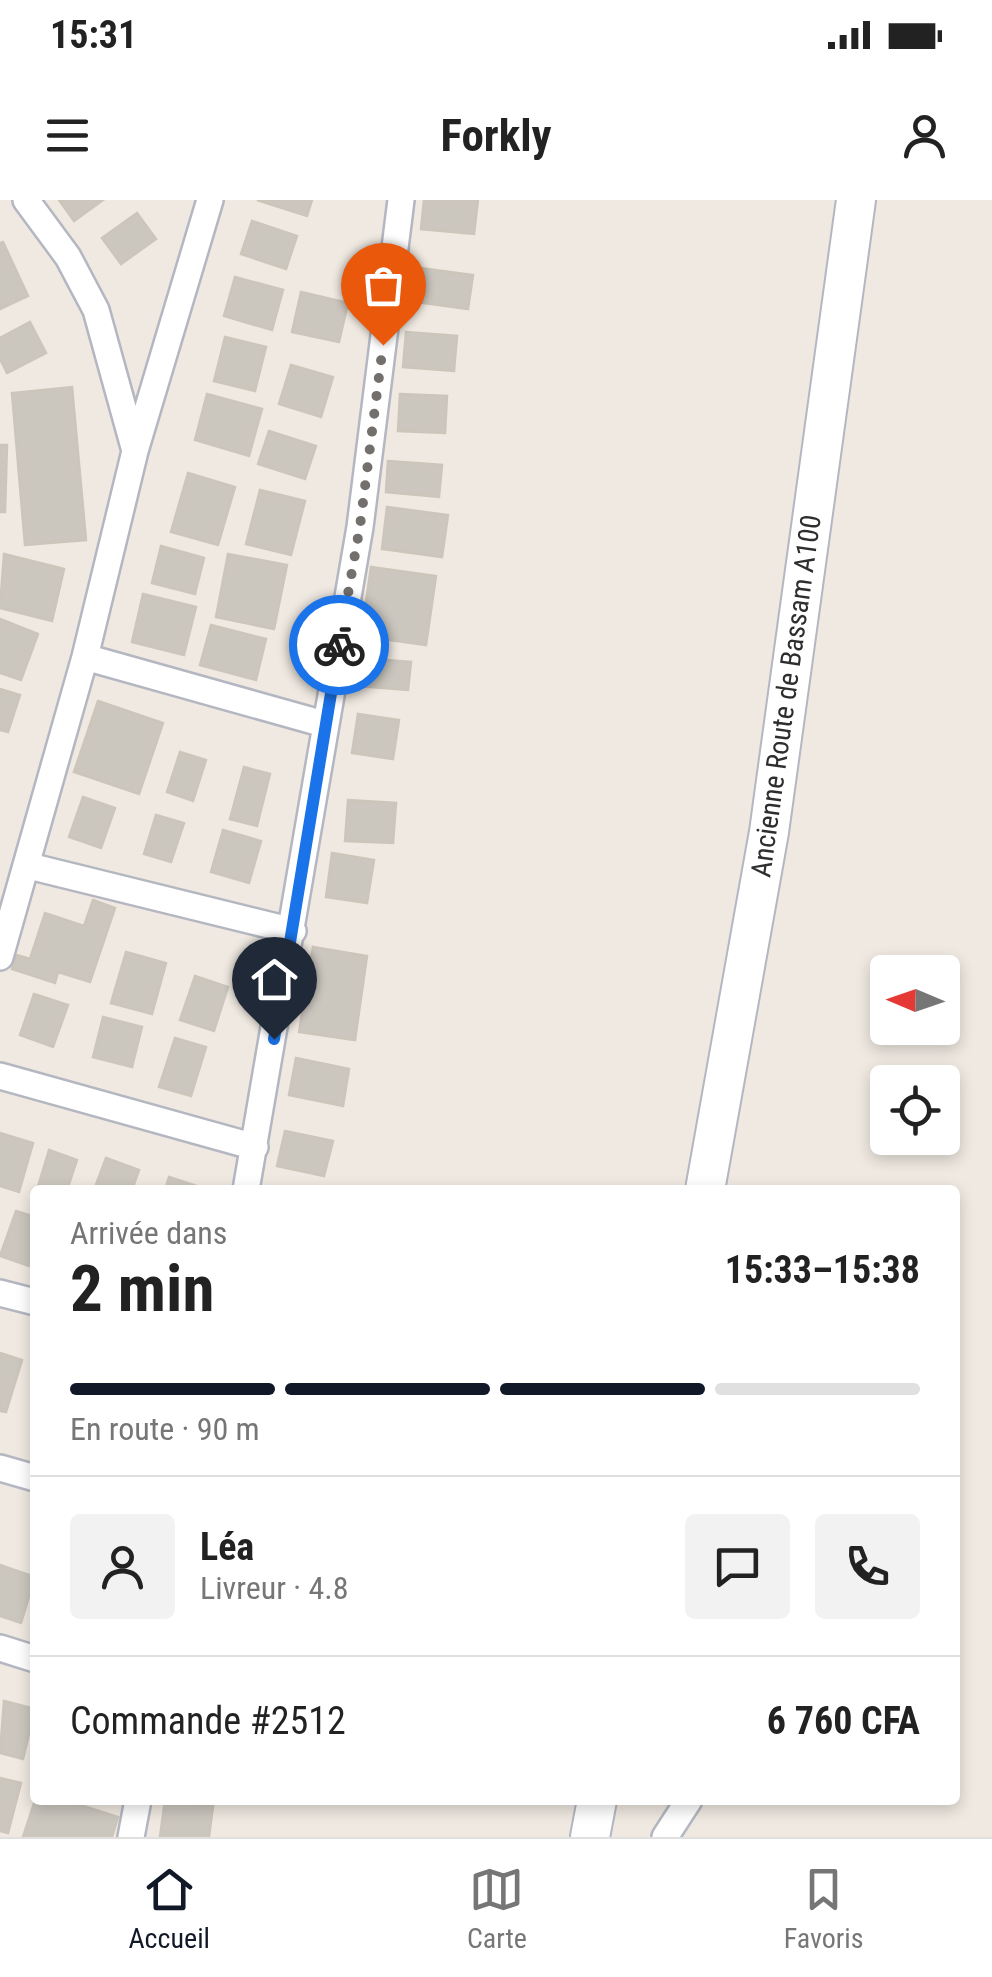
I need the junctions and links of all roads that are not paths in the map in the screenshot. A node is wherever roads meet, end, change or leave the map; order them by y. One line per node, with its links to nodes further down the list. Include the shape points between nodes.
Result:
1 (26, 200): 5 (street, via 96,310)
2 (210, 200): 5 (street)
3 (401, 200): 7 (street, via 360,526)
4 (856, 200): 14 (main road, Ancienne Route de Bassam A100, via 769,832)
5 (135, 451): 6 (street)
6 (85, 657): 7 (street); 8 (street)
7 (324, 724): 9 (street)
8 (28, 866): 9 (street); 10 (street)
9 (293, 931): 12 (street)
10 (0, 957)
11 (0, 1076): 12 (street)
12 (255, 1147): 13 (street)
13 (247, 1185)
14 (707, 1185)
15 (0, 1293): 16 (street)
16 (30, 1301)
17 (0, 1468): 18 (street)
18 (30, 1477)
19 (0, 1648): 20 (street)
20 (30, 1657)
21 (137, 1805): 24 (street)
22 (596, 1805): 25 (main road)
23 (685, 1805): 26 (street)
24 (131, 1837)
25 (590, 1837)
26 (665, 1837)

